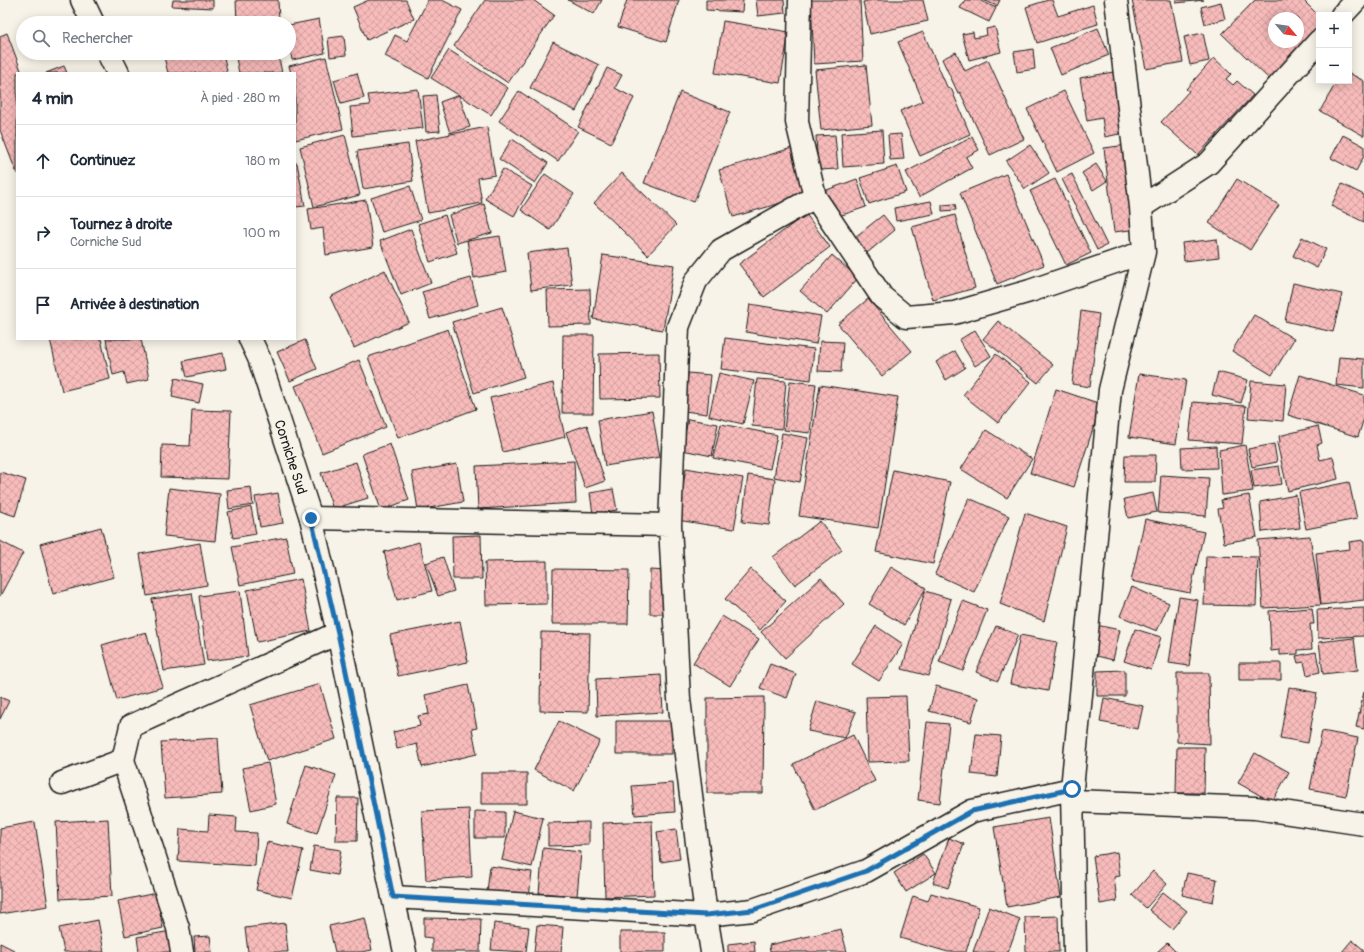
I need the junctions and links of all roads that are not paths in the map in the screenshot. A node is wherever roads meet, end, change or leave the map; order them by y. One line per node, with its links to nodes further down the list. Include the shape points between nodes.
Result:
1 (82, 0): 6 (street)
2 (800, 0): 10 (street, via 797,122)
3 (1116, 0): 11 (street)
4 (1356, 0): 5 (street)
5 (1345, 12)
6 (90, 16)
7 (1316, 44): 11 (street, via 1209,163)
8 (112, 60): 9 (street)
9 (118, 72)
10 (815, 196): 12 (street, via 882,297 906,317 954,313 1030,291); 15 (street, via 721,250 696,281 678,327)
11 (1141, 206): 12 (street)
12 (1144, 252): 19 (street, via 1110,390)
13 (250, 340): 14 (street, Corniche Sud, via 259,358)
14 (311, 518): 15 (street); 16 (street, Corniche Sud)
15 (670, 525): 22 (street, via 679,699)
16 (338, 633): 17 (street, via 131,726); 21 (street, Corniche Sud)
17 (123, 760): 18 (street); 23 (street, via 178,928)
18 (62, 783)
19 (1073, 795): 20 (street, via 1255,808); 22 (street, via 972,811 866,871 753,910); 26 (street)
20 (1364, 824)
21 (393, 897): 22 (street); 24 (street, Corniche Sud)
22 (706, 915): 25 (street)
23 (182, 952)
24 (405, 952)
25 (712, 952)
26 (1075, 952)

